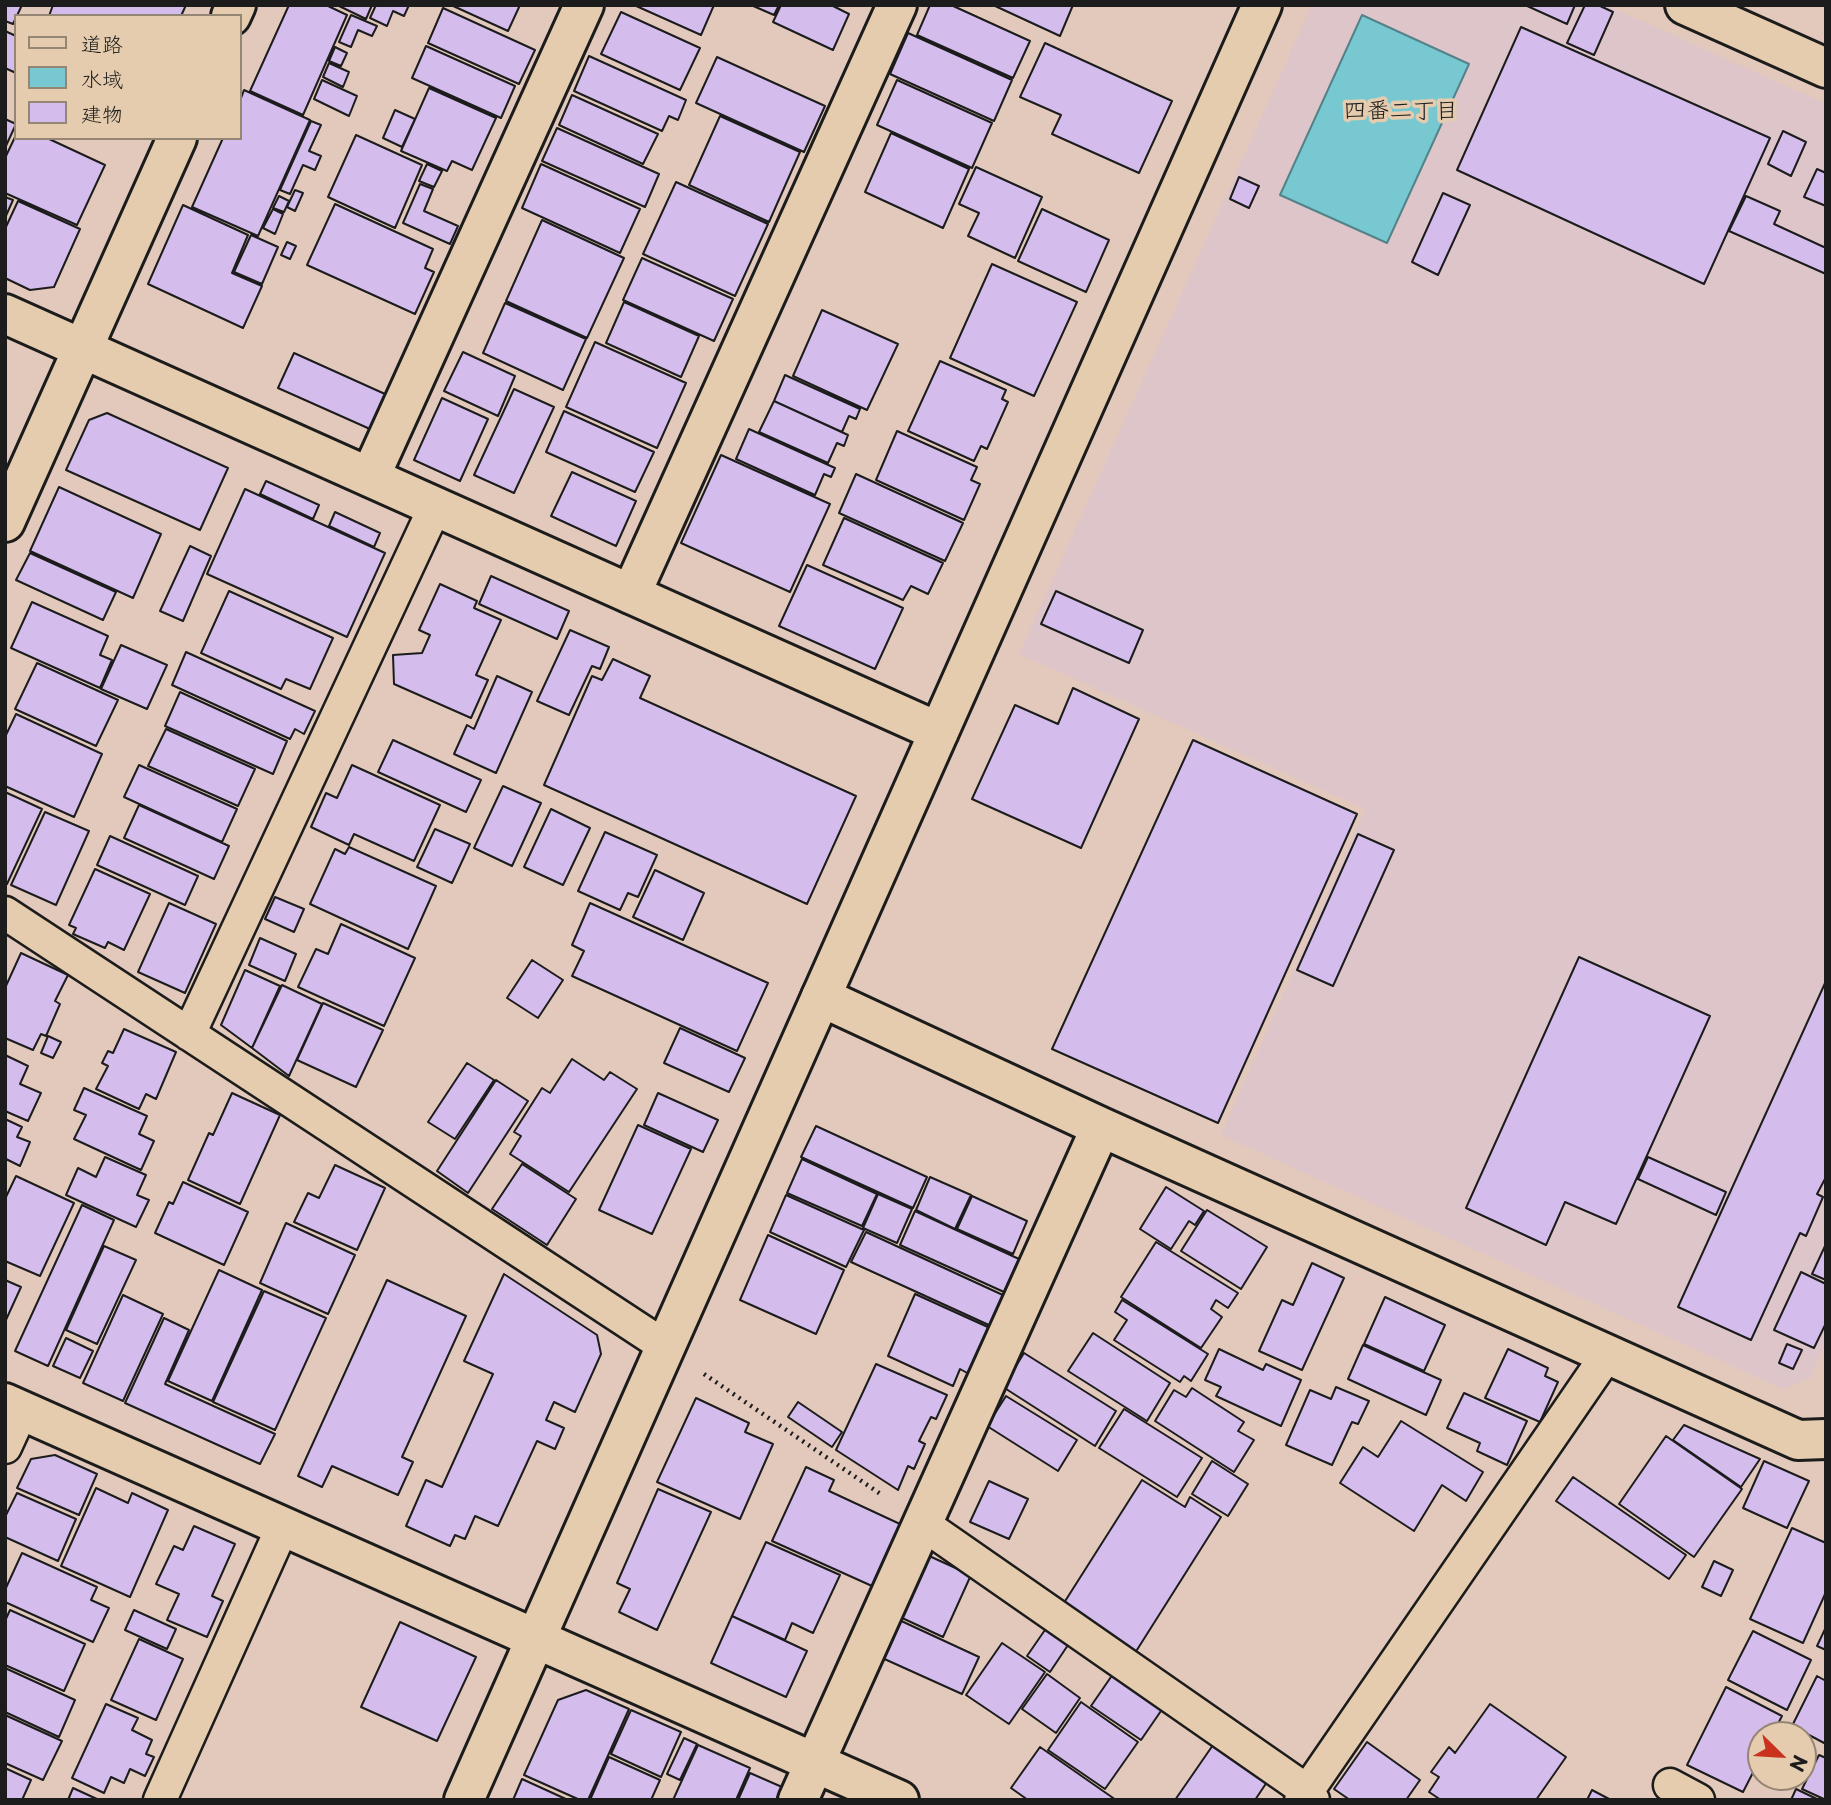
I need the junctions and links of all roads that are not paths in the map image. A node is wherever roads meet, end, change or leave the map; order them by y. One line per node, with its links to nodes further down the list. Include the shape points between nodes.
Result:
1 (584, 5): 9 (street)
2 (897, 5): 12 (street)
3 (1262, 5): 13 (street)
4 (1687, 6): 5 (street)
5 (1826, 68)
6 (176, 140): 8 (street)
7 (5, 314): 8 (street)
8 (83, 349): 9 (street); 11 (street)
9 (370, 477): 10 (street)
10 (435, 507): 12 (street); 16 (lane)
11 (5, 523)
12 (631, 594): 13 (street)
13 (939, 732): 15 (street)
14 (5, 913): 16 (lane)
15 (821, 996): 17 (street); 18 (street)
16 (189, 1034): 18 (lane)
17 (1101, 1127): 19 (street); 23 (street)
18 (666, 1347): 25 (street)
19 (1607, 1354): 21 (street, via 1798,1440); 28 (lane)
20 (13, 1407): 22 (lane); 24 (street)
21 (1826, 1438)
22 (5, 1447)
23 (923, 1524): 26 (street); 28 (lane)
24 (284, 1526): 25 (street); 29 (lane)
25 (537, 1638): 26 (street); 30 (street)
26 (815, 1762): 31 (street); 32 (street)
27 (1670, 1785): 33 (lane)
28 (1307, 1797)
29 (160, 1800)
30 (464, 1800)
31 (798, 1800)
32 (899, 1800)
33 (1698, 1800)

